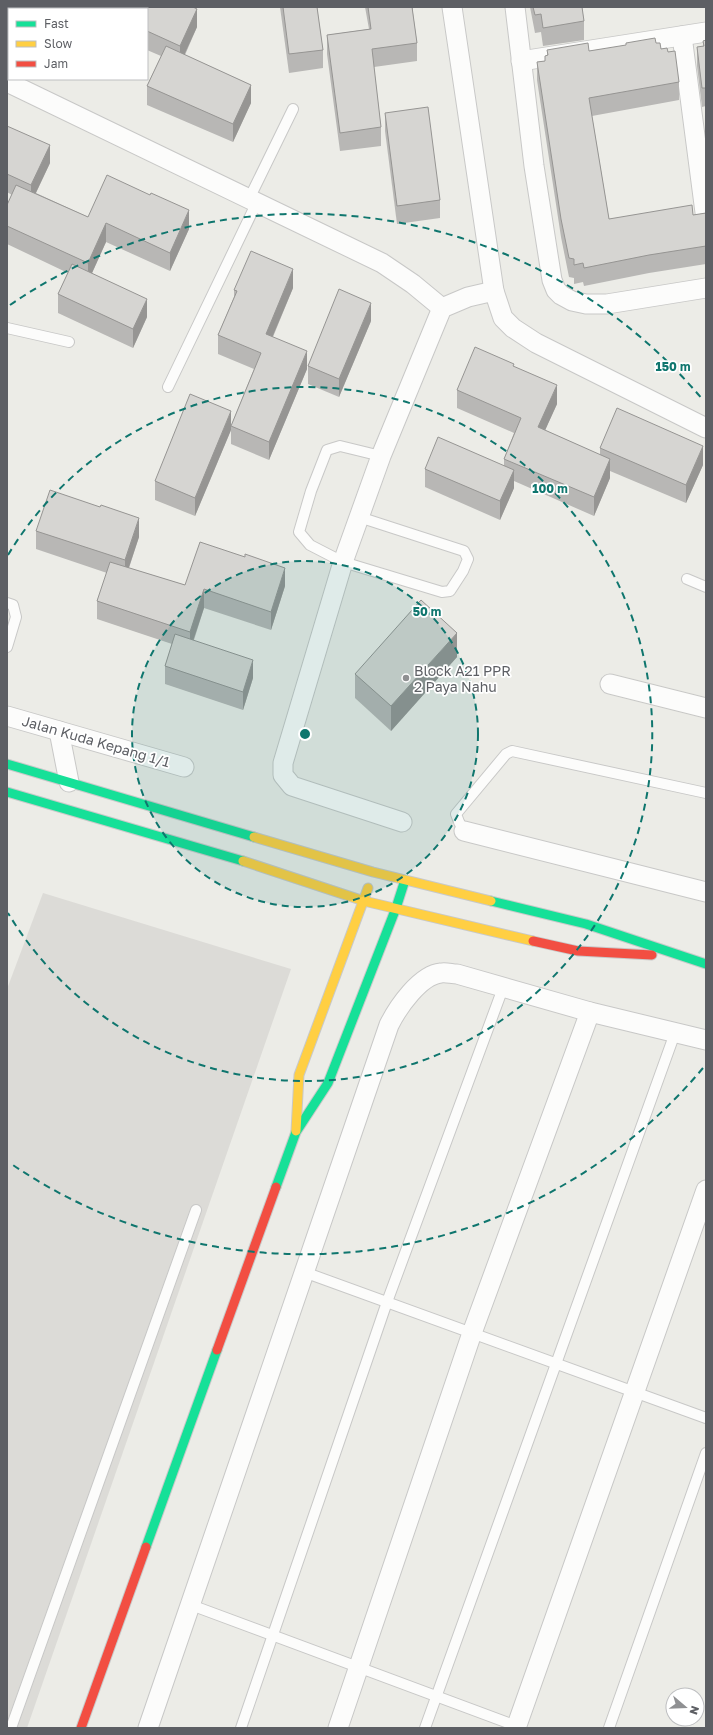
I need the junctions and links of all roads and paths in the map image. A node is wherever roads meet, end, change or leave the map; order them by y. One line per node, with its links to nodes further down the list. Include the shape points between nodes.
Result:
1 (452, 7): 11 (street)
2 (515, 7): 5 (street)
3 (706, 32): 4 (street)
4 (682, 36): 5 (street); 9 (street)
5 (521, 61): 10 (street, via 534,166 552,280 556,290 572,301 608,304)
6 (7, 82): 8 (street)
7 (293, 109): 8 (lane)
8 (253, 200): 12 (street, via 382,263); 15 (lane)
9 (706, 220)
10 (706, 288)
11 (494, 291): 12 (street, via 468,297); 16 (street, via 504,318 513,328 536,343)
12 (442, 308): 17 (street)
13 (7, 328): 14 (lane)
14 (69, 342)
15 (168, 387)
16 (706, 428)
17 (381, 456): 18 (street); 19 (lane, via 340,446 327,450 311,491 299,532 310,545)
18 (359, 517): 19 (street); 19 (lane, via 464,551 468,559 450,591 442,592)
19 (343, 562): 33 (street, via 283,763 283,775 292,786)
20 (687, 579): 21 (lane)
21 (706, 587)
22 (7, 603): 23 (lane, via 13,605 16,617)
23 (7, 647)
24 (610, 684): 25 (street)
25 (706, 708)
26 (7, 716): 27 (street, Jalan Kuda Kepang 1/1)
27 (59, 731): 29 (street, Jalan Kuda Kepang 1/1); 30 (street)
28 (7, 764): 30 (main road)
29 (184, 767)
30 (69, 782): 35 (main road)
31 (7, 792): 38 (main road, via 243,861)
32 (706, 793): 34 (lane, via 512,751 506,754 456,814)
33 (402, 822)
34 (464, 831): 37 (street)
35 (372, 872): 36 (main road); 38 (main road)
36 (405, 880): 39 (main road); 40 (main road, via 586,924)
37 (706, 892)
38 (364, 901): 39 (main road); 46 (main road, via 299,1075)
39 (396, 908): 40 (main road, via 578,951); 46 (main road, via 328,1083)
40 (679, 956): 41 (main road)
41 (706, 964)
42 (503, 988): 43 (street); 49 (street, via 442,972 421,982 396,1012 389,1025); 50 (lane)
43 (590, 1012): 44 (street); 51 (street)
44 (675, 1033): 45 (street); 52 (lane)
45 (706, 1040)
46 (296, 1132): 62 (main road)
47 (706, 1190): 53 (street)
48 (196, 1210): 61 (lane)
49 (304, 1272): 50 (lane); 56 (street)
50 (387, 1302): 51 (lane); 57 (lane)
51 (472, 1333): 52 (lane); 58 (street)
52 (555, 1363): 53 (lane); 59 (lane)
53 (635, 1392): 54 (lane); 60 (street)
54 (706, 1418)
55 (706, 1453): 67 (lane)
56 (191, 1605): 57 (lane); 63 (street)
57 (273, 1636): 58 (lane); 64 (lane)
58 (359, 1667): 59 (lane); 65 (street)
59 (436, 1696): 60 (lane); 66 (lane)
60 (519, 1727)
61 (11, 1728)
62 (81, 1728)
63 (148, 1728)
64 (241, 1728)
65 (338, 1728)
66 (426, 1728)
67 (609, 1728)

